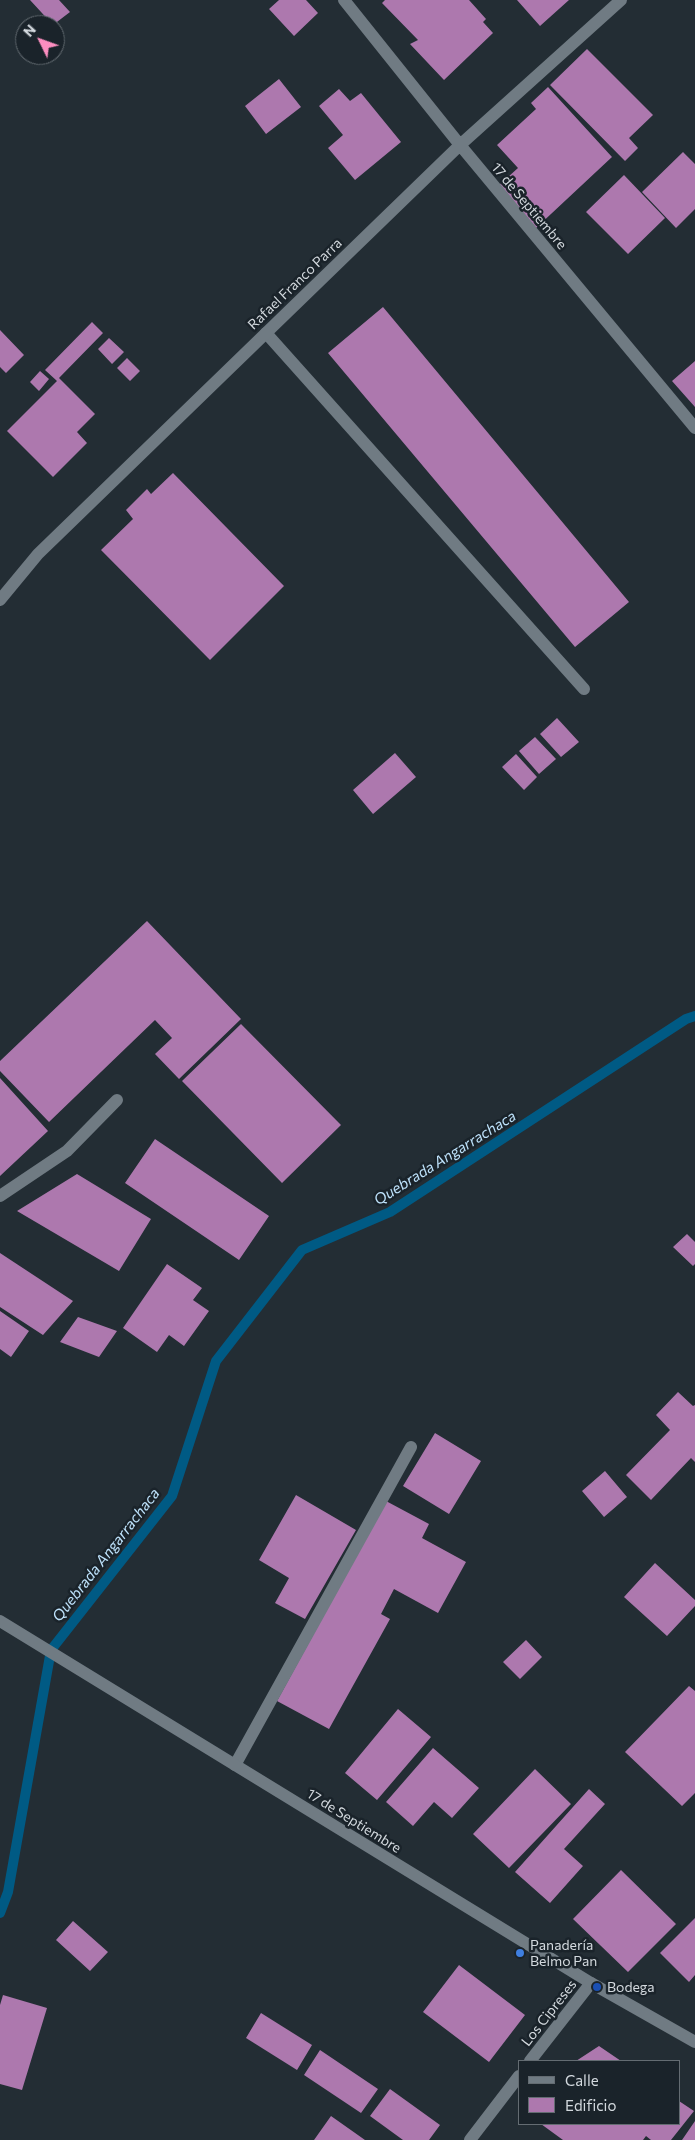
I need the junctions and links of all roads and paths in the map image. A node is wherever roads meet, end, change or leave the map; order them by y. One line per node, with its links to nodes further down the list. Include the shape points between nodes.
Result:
1 (344, 0): 3 (street, 17 de Septiembre)
2 (621, 0): 3 (street, Rafael Franco Parra)
3 (460, 145): 4 (street, Rafael Franco Parra); 5 (street, 17 de Septiembre)
4 (266, 333): 6 (street, Rafael Franco Parra, via 38,554); 7 (street)
5 (695, 428)
6 (0, 600)
7 (584, 689)
8 (117, 1100): 9 (street, via 67,1151)
9 (0, 1196)
10 (411, 1447): 12 (street)
11 (0, 1621): 12 (street, 17 de Septiembre)
12 (235, 1765): 13 (street, 17 de Septiembre)
13 (590, 1984): 14 (street, 17 de Septiembre); 15 (street, Los Cipreses)
14 (695, 2042)
15 (531, 2060)
16 (518, 2077): 17 (street)
17 (470, 2140)

